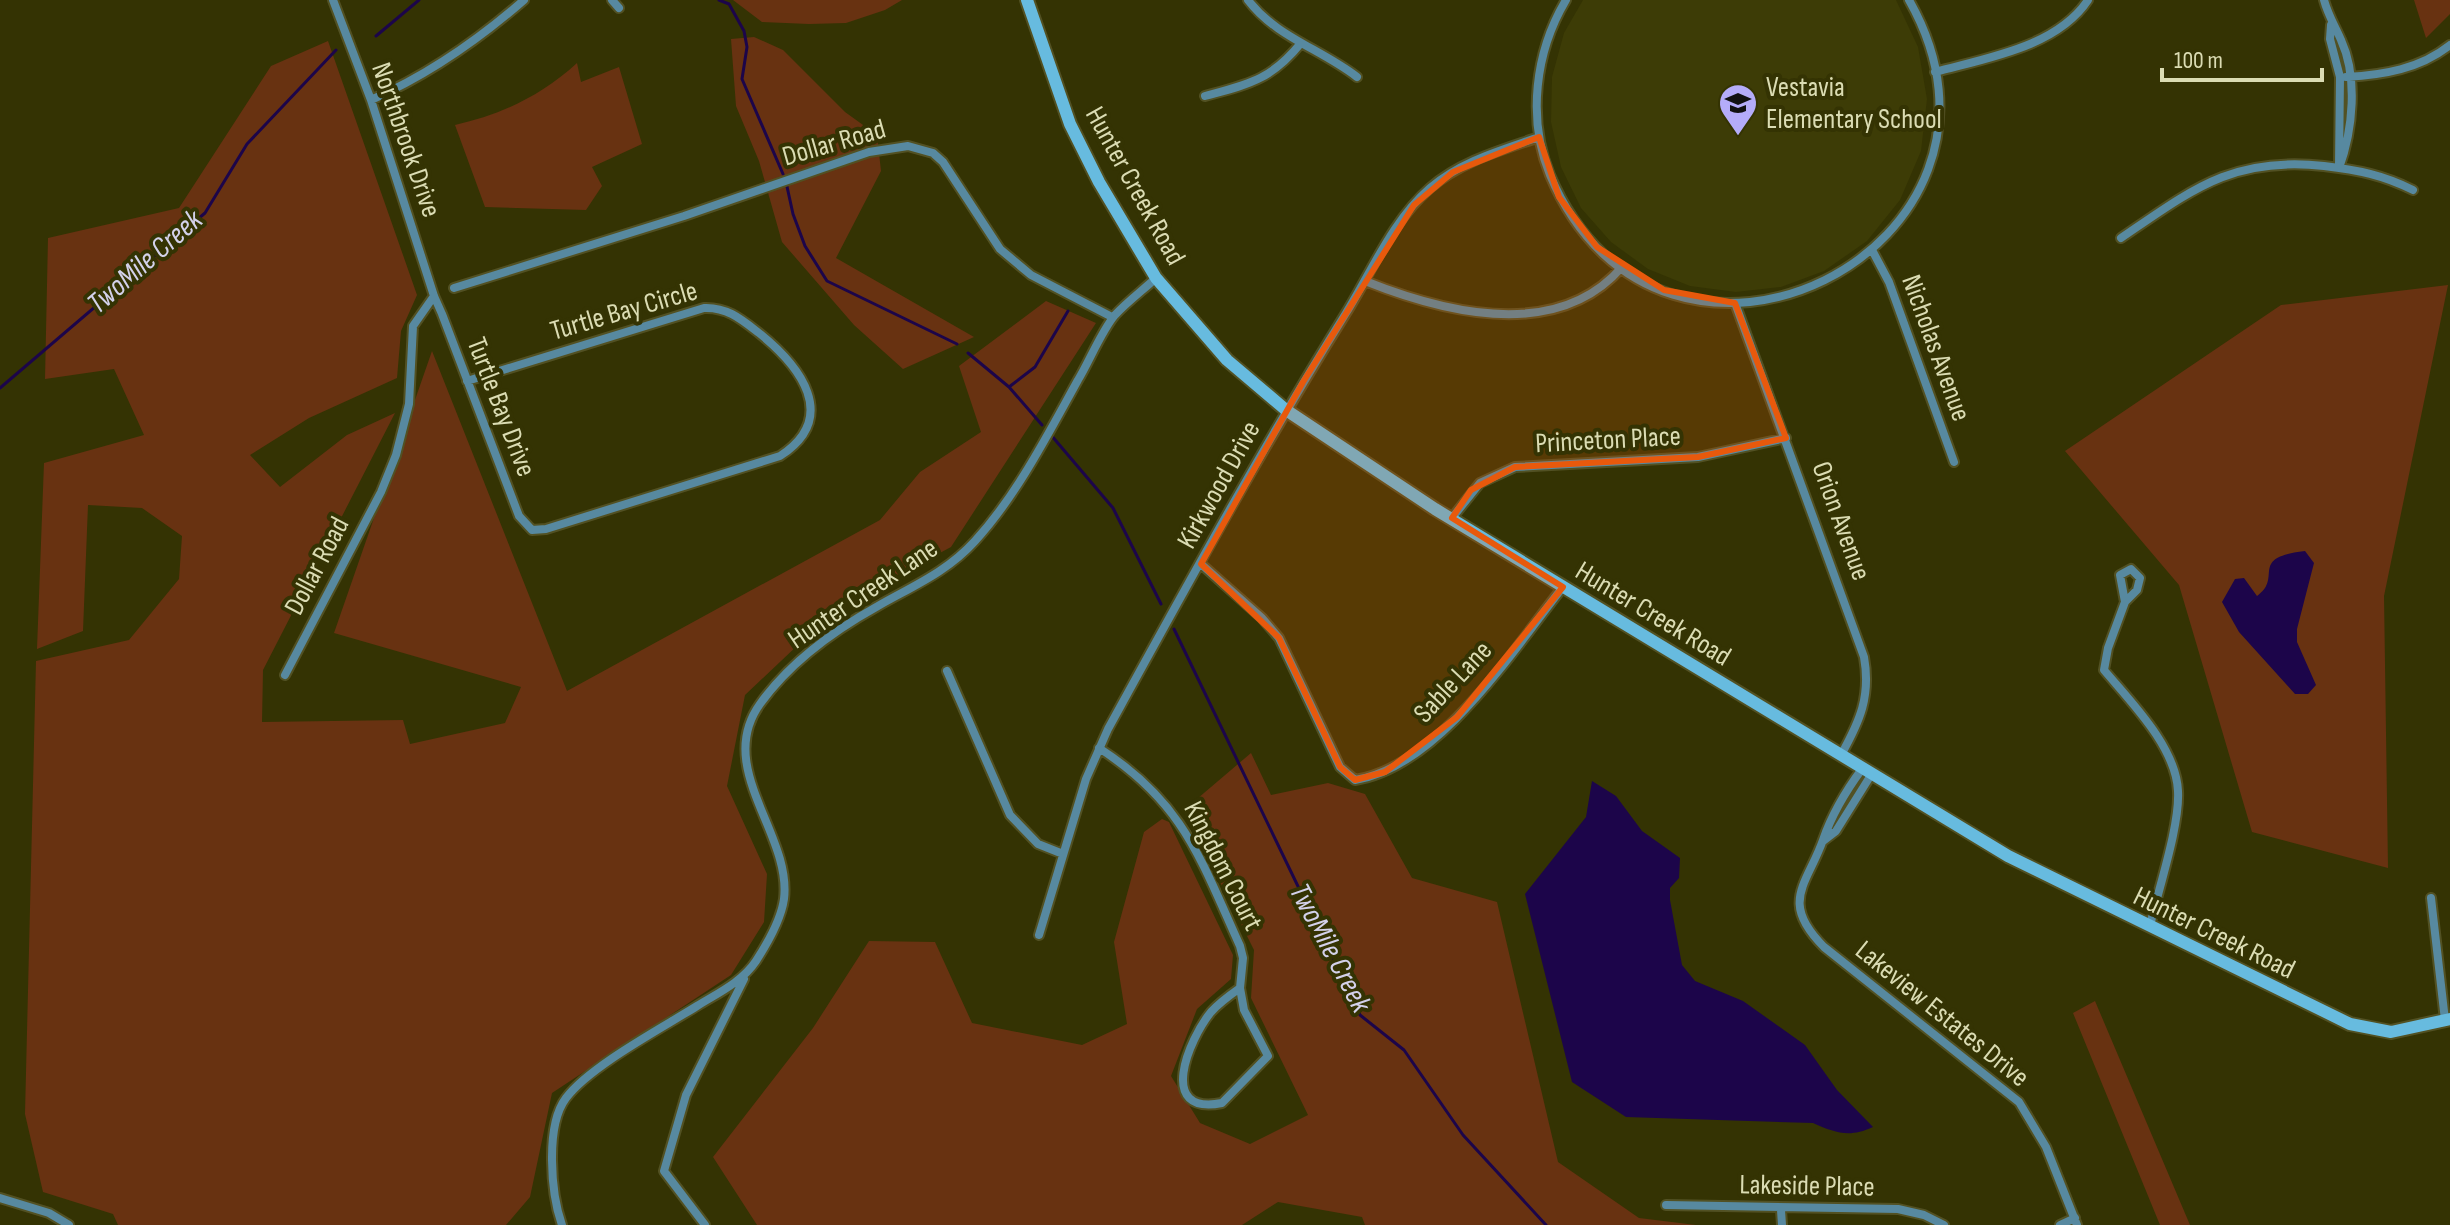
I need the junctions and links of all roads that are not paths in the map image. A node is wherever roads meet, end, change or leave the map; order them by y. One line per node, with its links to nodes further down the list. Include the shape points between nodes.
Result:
1 (333, 0): 19 (street, Northbrook Drive)
2 (524, 0): 19 (street, via 437,67)
3 (612, 0): 10 (street)
4 (1027, 0): 26 (main road, Hunter Creek Road, via 1070,124)
5 (1248, 0): 12 (street, via 1266,21)
6 (1566, 0): 20 (street, via 1540,68)
7 (1909, 0): 14 (street)
8 (2088, 0): 14 (street, via 2048,35)
9 (2324, 0): 11 (street)
10 (619, 8)
11 (2331, 24): 16 (street); 17 (street, via 2341,39)
12 (1301, 43): 15 (street); 18 (street, via 1262,79)
13 (2450, 45): 17 (street, via 2418,64)
14 (1935, 72): 24 (street, via 1937,121 1926,169 1904,213)
15 (1357, 77)
16 (2340, 77): 17 (street); 21 (street)
17 (2351, 77): 21 (street, via 2347,146)
18 (1205, 96)
19 (371, 100): 29 (street, Northbrook Drive)
20 (1539, 137): 25 (street, via 1568,210 1597,247); 27 (street, Kirkwood Drive, via 1477,160 1432,186 1398,225)
21 (2339, 168): 22 (street, via 2380,174); 23 (street, via 2295,163 2232,172 2185,195)
22 (2413, 190)
23 (2121, 238)
24 (1872, 250): 30 (street, via 1838,276 1799,293); 35 (street, Nicholas Avenue, via 1889,282)
25 (1622, 267): 27 (street, via 1585,300 1547,313 1443,307); 30 (street, via 1664,290)
26 (1156, 278): 31 (street); 33 (main road, Hunter Creek Road, via 1227,360)
27 (1365, 281): 33 (street, Kirkwood Drive)
28 (454, 288): 31 (street, Dollar Road, via 869,152 908,146 929,151 943,162 1000,249 1031,275)
29 (434, 296): 32 (street, Turtle Bay Drive); 42 (street, Dollar Road, via 413,326 409,404 392,467)
30 (1735, 303): 34 (street, Orion Avenue)
31 (1112, 317): 50 (street, Hunter Creek Lane, via 1053,424 975,541 947,568 812,649 753,715 746,739 750,777 784,889 780,915)
32 (467, 381): 37 (street, Turtle Bay Drive, via 519,516); 37 (street, Turtle Bay Circle, via 718,307 787,355 805,388 810,419 805,433 780,456)
33 (1286, 410): 36 (main road, Hunter Creek Road); 38 (street, Kirkwood Drive)
34 (1786, 438): 36 (street, Princeton Place, via 1698,457 1515,467 1480,483); 44 (street, Orion Avenue, via 1864,657 1865,708)
35 (1954, 462)
36 (1452, 518): 39 (main road, Hunter Creek Road)
37 (532, 530)
38 (1201, 564): 39 (street, Sable Lane, via 1279,638 1340,767 1355,780 1385,772 1457,717); 43 (street, Kirkwood Drive)
39 (1563, 587): 44 (main road, Hunter Creek Road)
40 (2125, 602): 48 (street, via 2104,670 2159,742 2178,790)
41 (947, 671): 46 (street, via 1010,815 1038,844)
42 (285, 675)
43 (1099, 748): 46 (street, Kirkwood Drive); 51 (street, Kingdom Court, via 1160,795 1182,826 1240,946)
44 (1841, 755): 45 (main road, Hunter Creek Road)
45 (1867, 772): 48 (main road, Hunter Creek Road, via 2019,862); 56 (street, Lakeview Estates Drive, via 1836,831 1809,865 1801,890 1807,928 2019,1102 2046,1147)
46 (1063, 854): 49 (street, Kirkwood Drive)
47 (2431, 898): 52 (street)
48 (2150, 926): 52 (main road, Hunter Creek Road, via 2363,1028 2405,1031)
49 (1039, 935)
50 (748, 971): 58 (street, Hunter Creek Lane, via 605,1065 566,1097 556,1121 553,1161); 59 (street, Hunter Creek Lane, via 686,1095 664,1171)
51 (1240, 988): 51 (street, Kingdom Court, via 1212,1011 1187,1057 1182,1082 1197,1102 1222,1103 1268,1056 1244,1010)
52 (2448, 1019)
53 (0, 1198): 57 (street)
54 (1666, 1205): 55 (street, Lakeside Place)
55 (1781, 1210): 60 (street); 61 (street, Lakeside Place, via 1898,1209)
56 (2076, 1222): 62 (street)
57 (69, 1225)
58 (562, 1225)
59 (705, 1225)
60 (1782, 1225)
61 (1944, 1225)
62 (2060, 1225)

